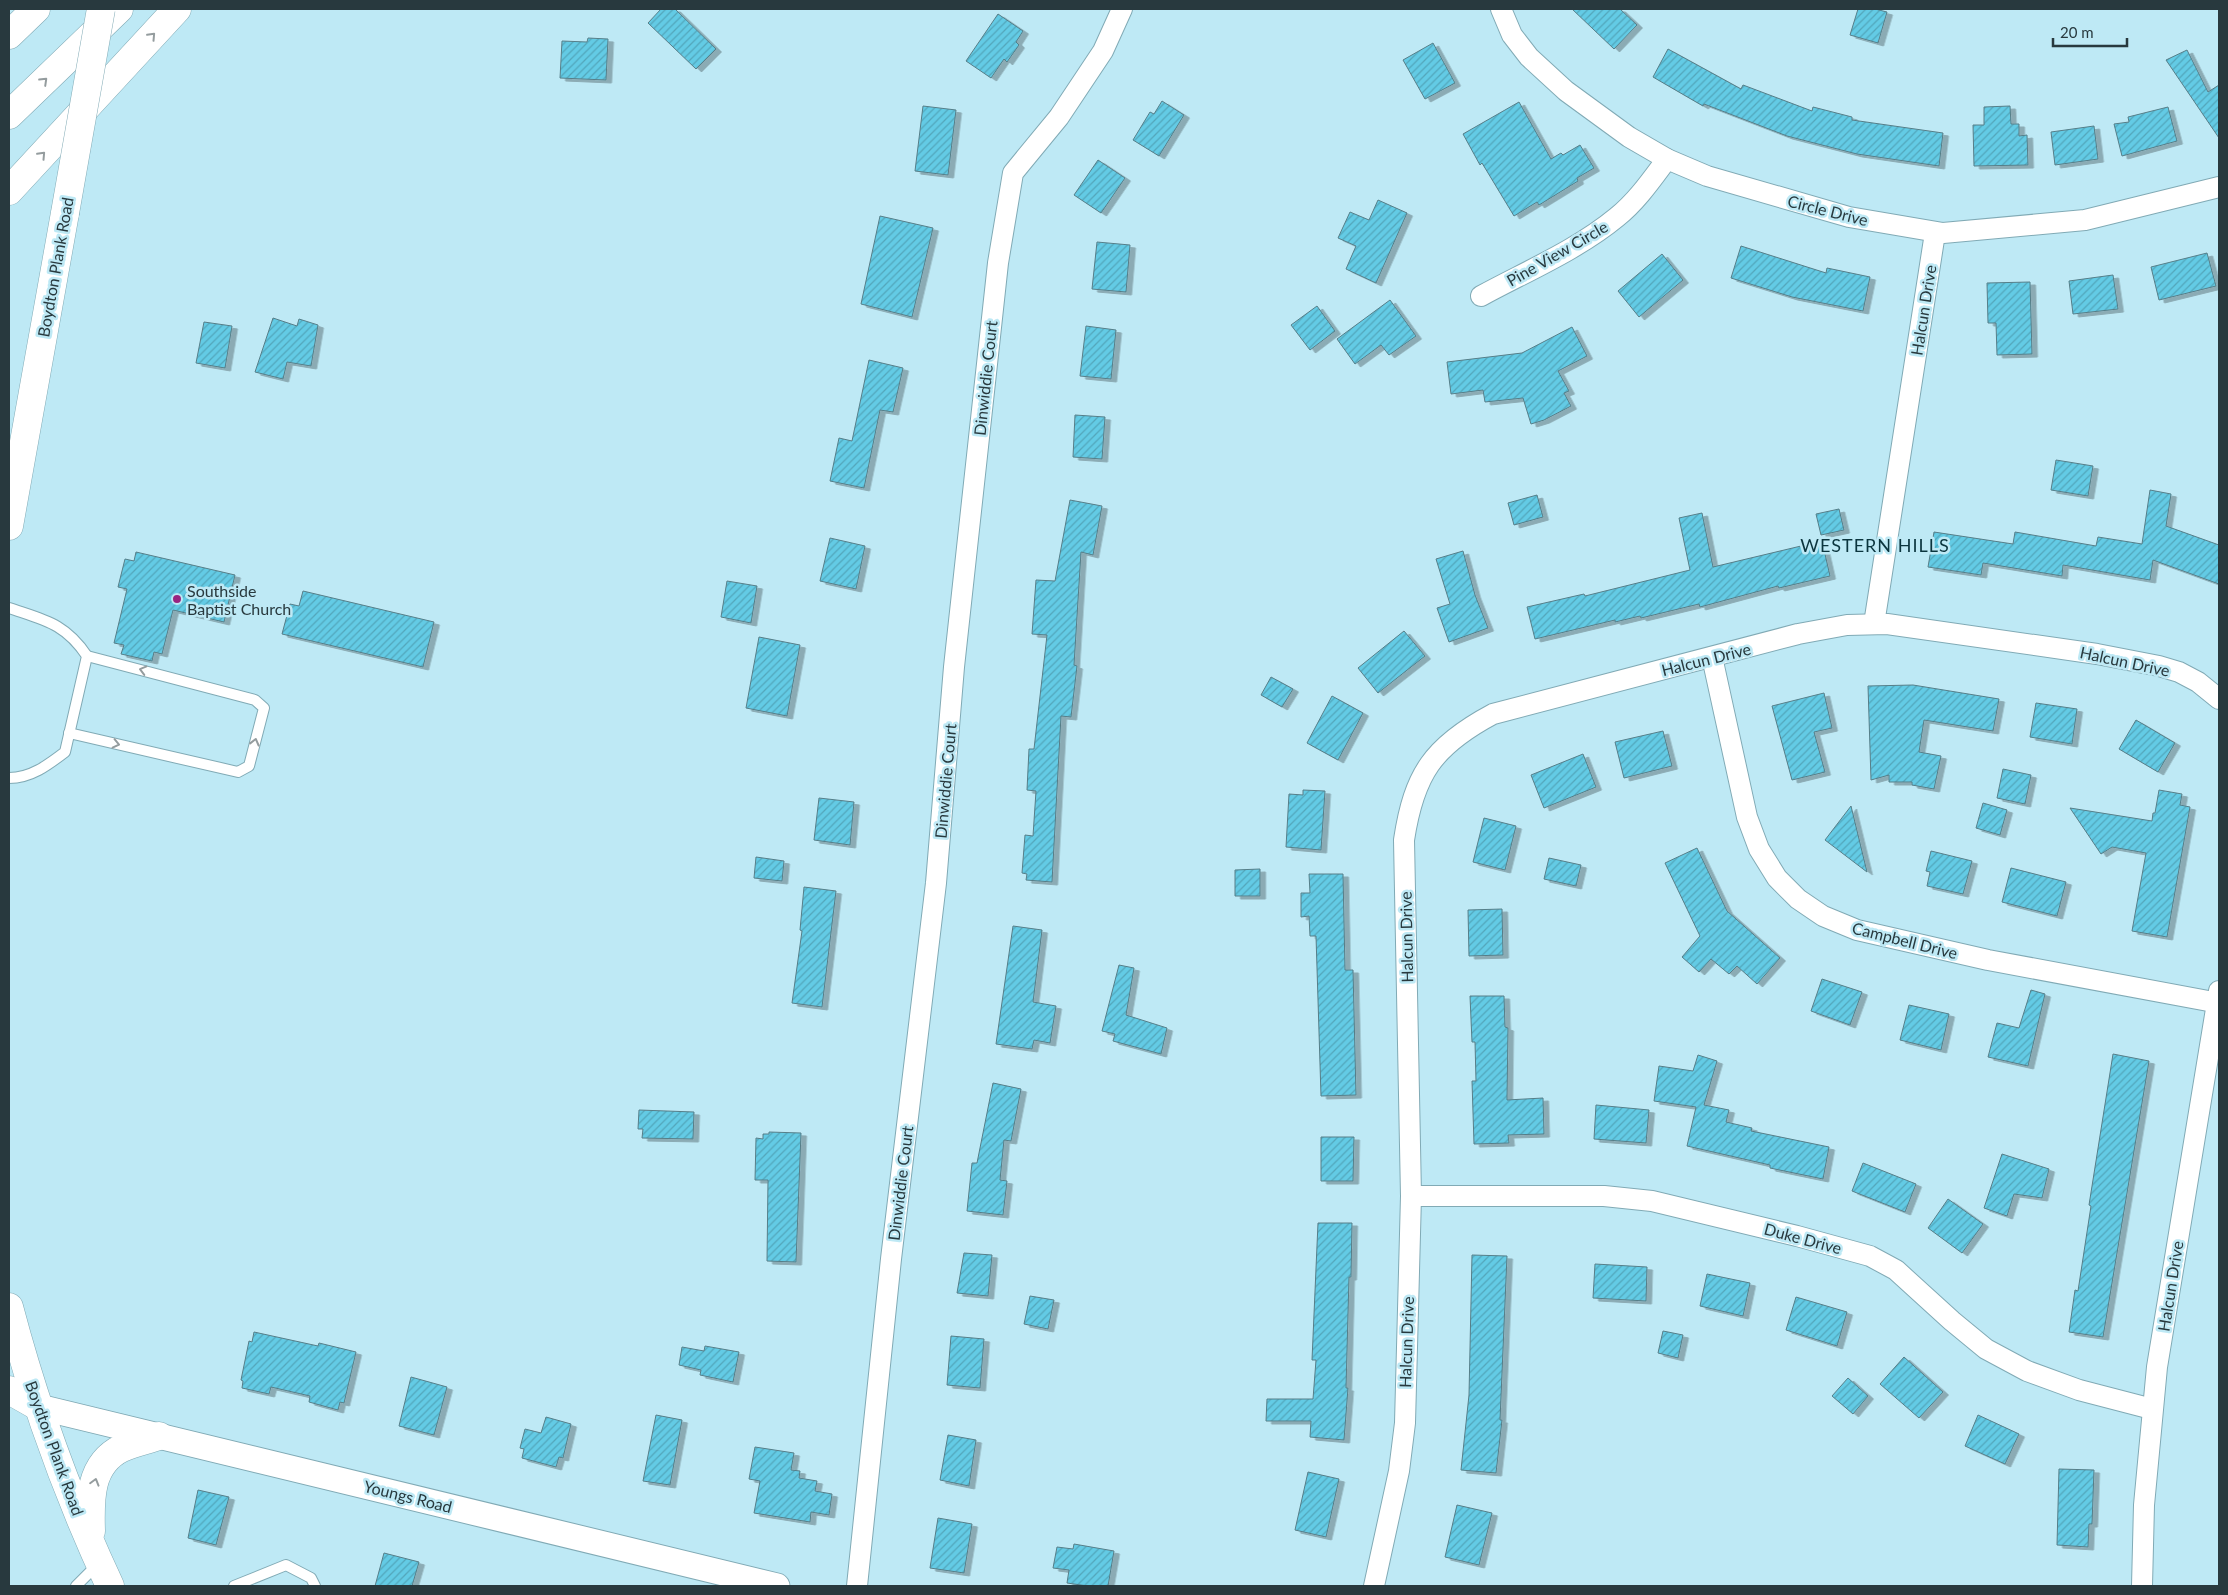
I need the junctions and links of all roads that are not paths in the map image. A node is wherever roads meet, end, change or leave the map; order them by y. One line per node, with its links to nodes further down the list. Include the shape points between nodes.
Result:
1 (36, 9): 7 (main road)
2 (101, 9): 14 (main road, Boydton Plank Road, bridge)
3 (119, 9): 8 (main road, one-way to 3)
4 (177, 9): 11 (main road, one-way to 4)
5 (1122, 9): 35 (street, Dinwiddie Court, via 1102,51 1059,117 1012,173 998,263 954,667 936,883 891,1259)
6 (1501, 9): 9 (street, Circle Drive, via 1512,35 1529,57 1560,86 1629,137)
7 (9, 35)
8 (9, 115)
9 (1667, 159): 12 (street, Circle Drive, via 1735,185 1820,209); 13 (street, Pine View Circle, via 1646,189 1598,231)
10 (2219, 187): 12 (street, Circle Drive, via 2085,220)
11 (9, 191)
12 (1935, 233): 16 (street, Halcun Drive)
13 (1481, 296)
14 (9, 526)
15 (9, 608): 17 (lane, via 56,624 77,641)
16 (1874, 624): 18 (street, Halcun Drive, via 1846,625 1798,634); 19 (street, Halcun Drive, via 2096,654 2159,666 2198,682)
17 (87, 656): 20 (lane); 20 (lane, one-way to 17, via 238,772 249,766 264,708 255,700)
18 (1712, 657): 22 (street, Campbell Drive, via 1747,817 1759,849 1777,878 1817,912 1857,930 1988,960); 23 (street, Halcun Drive, via 1494,714 1450,741 1419,780 1409,809 1404,840)
19 (2219, 699)
20 (69, 733): 21 (lane, via 64,752 40,770)
21 (9, 778)
22 (2218, 998): 27 (street, Halcun Drive)
23 (1411, 1196): 27 (street, Duke Drive, via 1604,1196 1652,1201 1870,1256 1896,1270 1986,1349 2028,1371 2071,1387); 36 (street, Halcun Drive, via 1400,1471)
24 (9, 1307): 26 (main road, Boydton Plank Road)
25 (9, 1390): 26 (main road)
26 (39, 1407): 28 (main road); 29 (street, Youngs Road); 30 (main road, Boydton Plank Road)
27 (2152, 1409): 37 (street, Halcun Drive, via 2144,1504)
28 (9, 1410)
29 (159, 1436): 30 (main road, one-way to 29, via 90,1497 98,1469 122,1448); 34 (street, Youngs Road)
30 (100, 1565): 31 (lane)
31 (76, 1586)
32 (234, 1586): 33 (lane, via 286,1566 311,1578)
33 (315, 1586)
34 (777, 1586)
35 (857, 1586)
36 (1374, 1586)
37 (2142, 1586)

